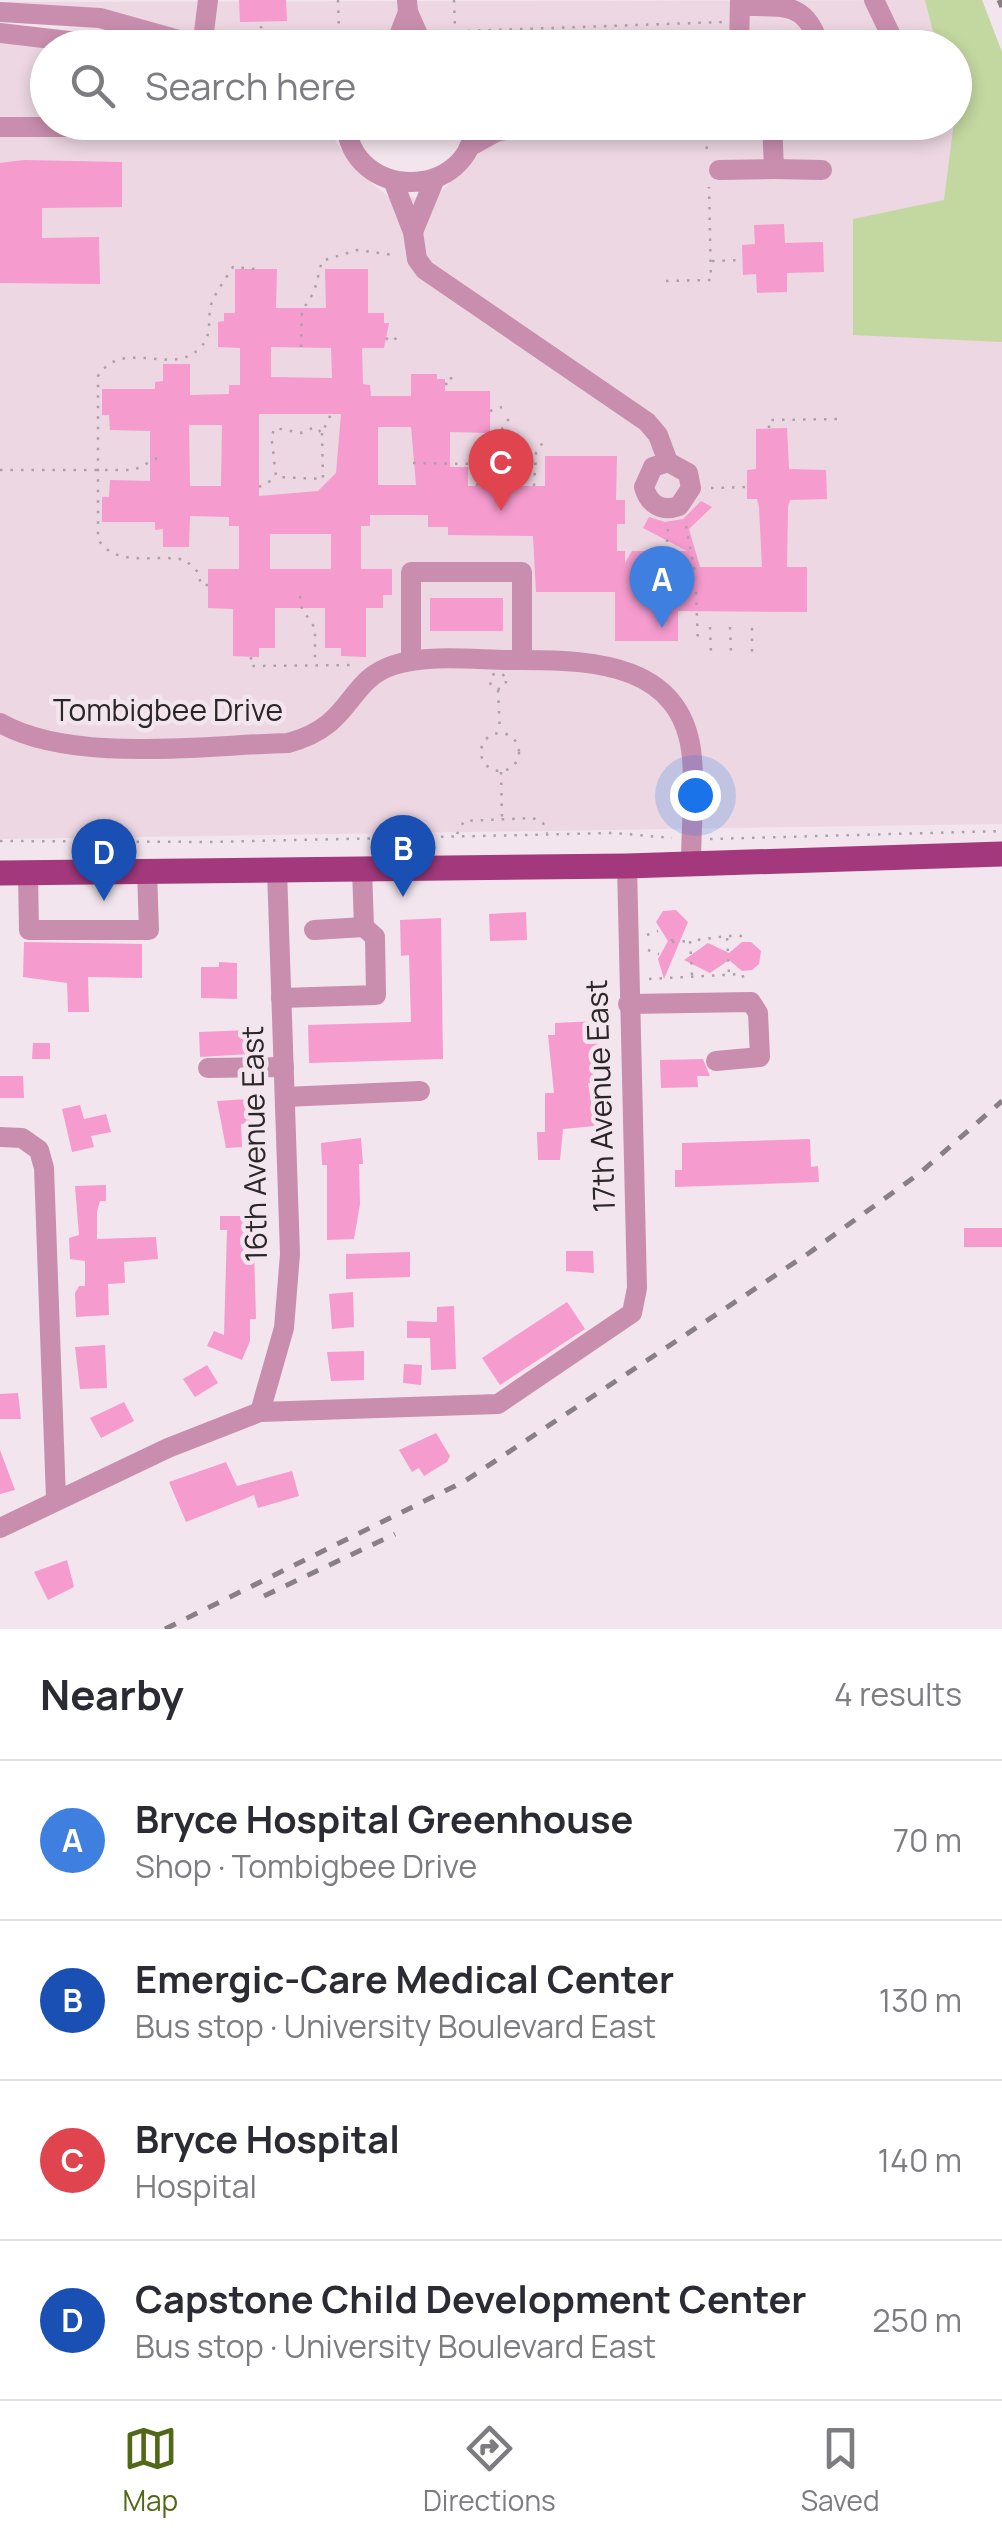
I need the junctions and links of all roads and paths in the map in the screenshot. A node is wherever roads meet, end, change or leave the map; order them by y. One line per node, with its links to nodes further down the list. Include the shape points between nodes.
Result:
1 (208, 0): 12 (street)
2 (338, 0): 14 (path)
3 (454, 0): 17 (path)
4 (874, 0): 21 (street)
5 (740, 3): 19 (street); 20 (street, via 796,7)
6 (408, 6): 15 (street); 16 (street)
7 (75, 8): 8 (street); 11 (street)
8 (0, 12)
9 (724, 22): 18 (path)
10 (262, 26): 13 (path)
11 (149, 30)
12 (205, 30)
13 (262, 30)
14 (338, 30)
15 (397, 30)
16 (419, 30)
17 (455, 30)
18 (509, 30)
19 (739, 30)
20 (813, 30)
21 (888, 30)
22 (0, 33): 23 (street)
23 (30, 36)
24 (0, 127): 25 (street)
25 (30, 127)
26 (349, 140): 36 (street, via 363,164)
27 (471, 140): 31 (street)
28 (482, 140): 31 (street)
29 (705, 140): 34 (path)
30 (773, 140): 32 (street)
31 (469, 148): 35 (street)
32 (774, 169): 33 (street); 34 (street)
33 (822, 170)
34 (712, 171): 40 (path)
35 (434, 181): 36 (street); 37 (street)
36 (394, 183): 37 (street)
37 (413, 232): 57 (street, via 425,270 647,422)
38 (394, 255): 45 (path, via 357,250 322,261 302,311)
39 (743, 260): 40 (path)
40 (710, 262): 42 (path, via 711,280)
41 (256, 268): 61 (path, via 233,267 210,307 208,335 191,355 121,357 102,370 96,386)
42 (666, 281)
43 (399, 336): 44 (path)
44 (386, 338)
45 (301, 347)
46 (451, 371): 47 (path, via 451,384)
47 (445, 384)
48 (502, 407): 49 (path)
49 (490, 412)
50 (331, 414): 54 (path)
51 (512, 414): 59 (path)
52 (843, 419): 53 (path, via 769,420)
53 (769, 428)
54 (322, 433): 62 (path, via 325,481); 62 (path, via 315,427 275,428)
55 (546, 437): 64 (path, via 536,453)
56 (162, 455): 61 (path, via 138,470)
57 (668, 462)
58 (413, 463): 59 (path)
59 (479, 464): 63 (path)
60 (0, 470): 61 (path)
61 (96, 470): 72 (path, via 96,531 106,551 186,560)
62 (276, 477): 66 (path)
63 (477, 486)
64 (534, 486)
65 (747, 486): 67 (path)
66 (259, 487)
67 (711, 488)
68 (685, 524): 71 (path)
69 (668, 528): 70 (path)
70 (667, 542)
71 (696, 578)
72 (208, 586)
73 (696, 592): 78 (path)
74 (300, 596): 86 (path, via 315,628)
75 (710, 627): 79 (path)
76 (730, 627): 80 (path)
77 (752, 628): 81 (path)
78 (698, 644)
79 (710, 653)
80 (730, 653)
81 (752, 653)
82 (251, 657): 86 (path, via 251,666)
83 (522, 660): 84 (street, Tombigbee Drive); 84 (street, via 522,572 411,572); 96 (street, Tombigbee Drive, via 610,664 654,686 675,709 690,744)
84 (411, 661): 88 (street, Tombigbee Drive, via 371,675 333,724 288,743 67,747 26,738)
85 (354, 665): 86 (path)
86 (315, 666)
87 (498, 689): 89 (path)
88 (0, 723)
89 (500, 733): 90 (path, via 516,740 520,752 512,768); 90 (path, via 484,741 480,753 489,768)
90 (501, 772): 91 (path)
91 (502, 819): 93 (path, via 538,819); 94 (path, via 464,821)
92 (1002, 832): 96 (path)
93 (547, 834): 94 (path); 96 (path, via 653,834)
94 (457, 835): 95 (path)
95 (0, 841)
96 (691, 852): 97 (main road); 98 (main road)
97 (1002, 854)
98 (626, 866): 99 (main road); 121 (street, 17th Avenue East)
99 (362, 869): 100 (main road); 104 (street)
100 (277, 870): 101 (main road); 119 (street, 16th Avenue East)
101 (146, 872): 103 (main road); 103 (street, via 149,930 29,930)
102 (0, 873): 103 (main road)
103 (28, 873)
104 (364, 927): 105 (street); 119 (street, via 375,937 376,995)
105 (314, 930)
106 (658, 931): 109 (path)
107 (727, 936): 108 (path); 112 (path, via 744,936); 116 (path)
108 (707, 937): 110 (path); 113 (path)
109 (641, 938)
110 (690, 941): 111 (path); 117 (path)
111 (672, 942)
112 (744, 942)
113 (708, 943)
114 (642, 948): 115 (path)
115 (659, 954)
116 (729, 975): 117 (path); 120 (path, via 744,977)
117 (692, 977): 118 (path)
118 (642, 979)
119 (281, 998): 123 (street, 16th Avenue East)
120 (746, 1002): 121 (street); 122 (street, via 758,1013 760,1057)
121 (628, 1004): 128 (street, 17th Avenue East, via 637,1288 636,1306 625,1320 498,1404)
122 (716, 1061)
123 (284, 1067): 124 (street); 126 (street, 16th Avenue East)
124 (208, 1068)
125 (420, 1091): 126 (street)
126 (285, 1097): 128 (street, 16th Avenue East, via 290,1254 284,1328)
127 (0, 1137): 129 (street, via 39,1150 44,1168)
128 (260, 1412): 129 (street)
129 (56, 1499): 130 (street)
130 (0, 1528)

